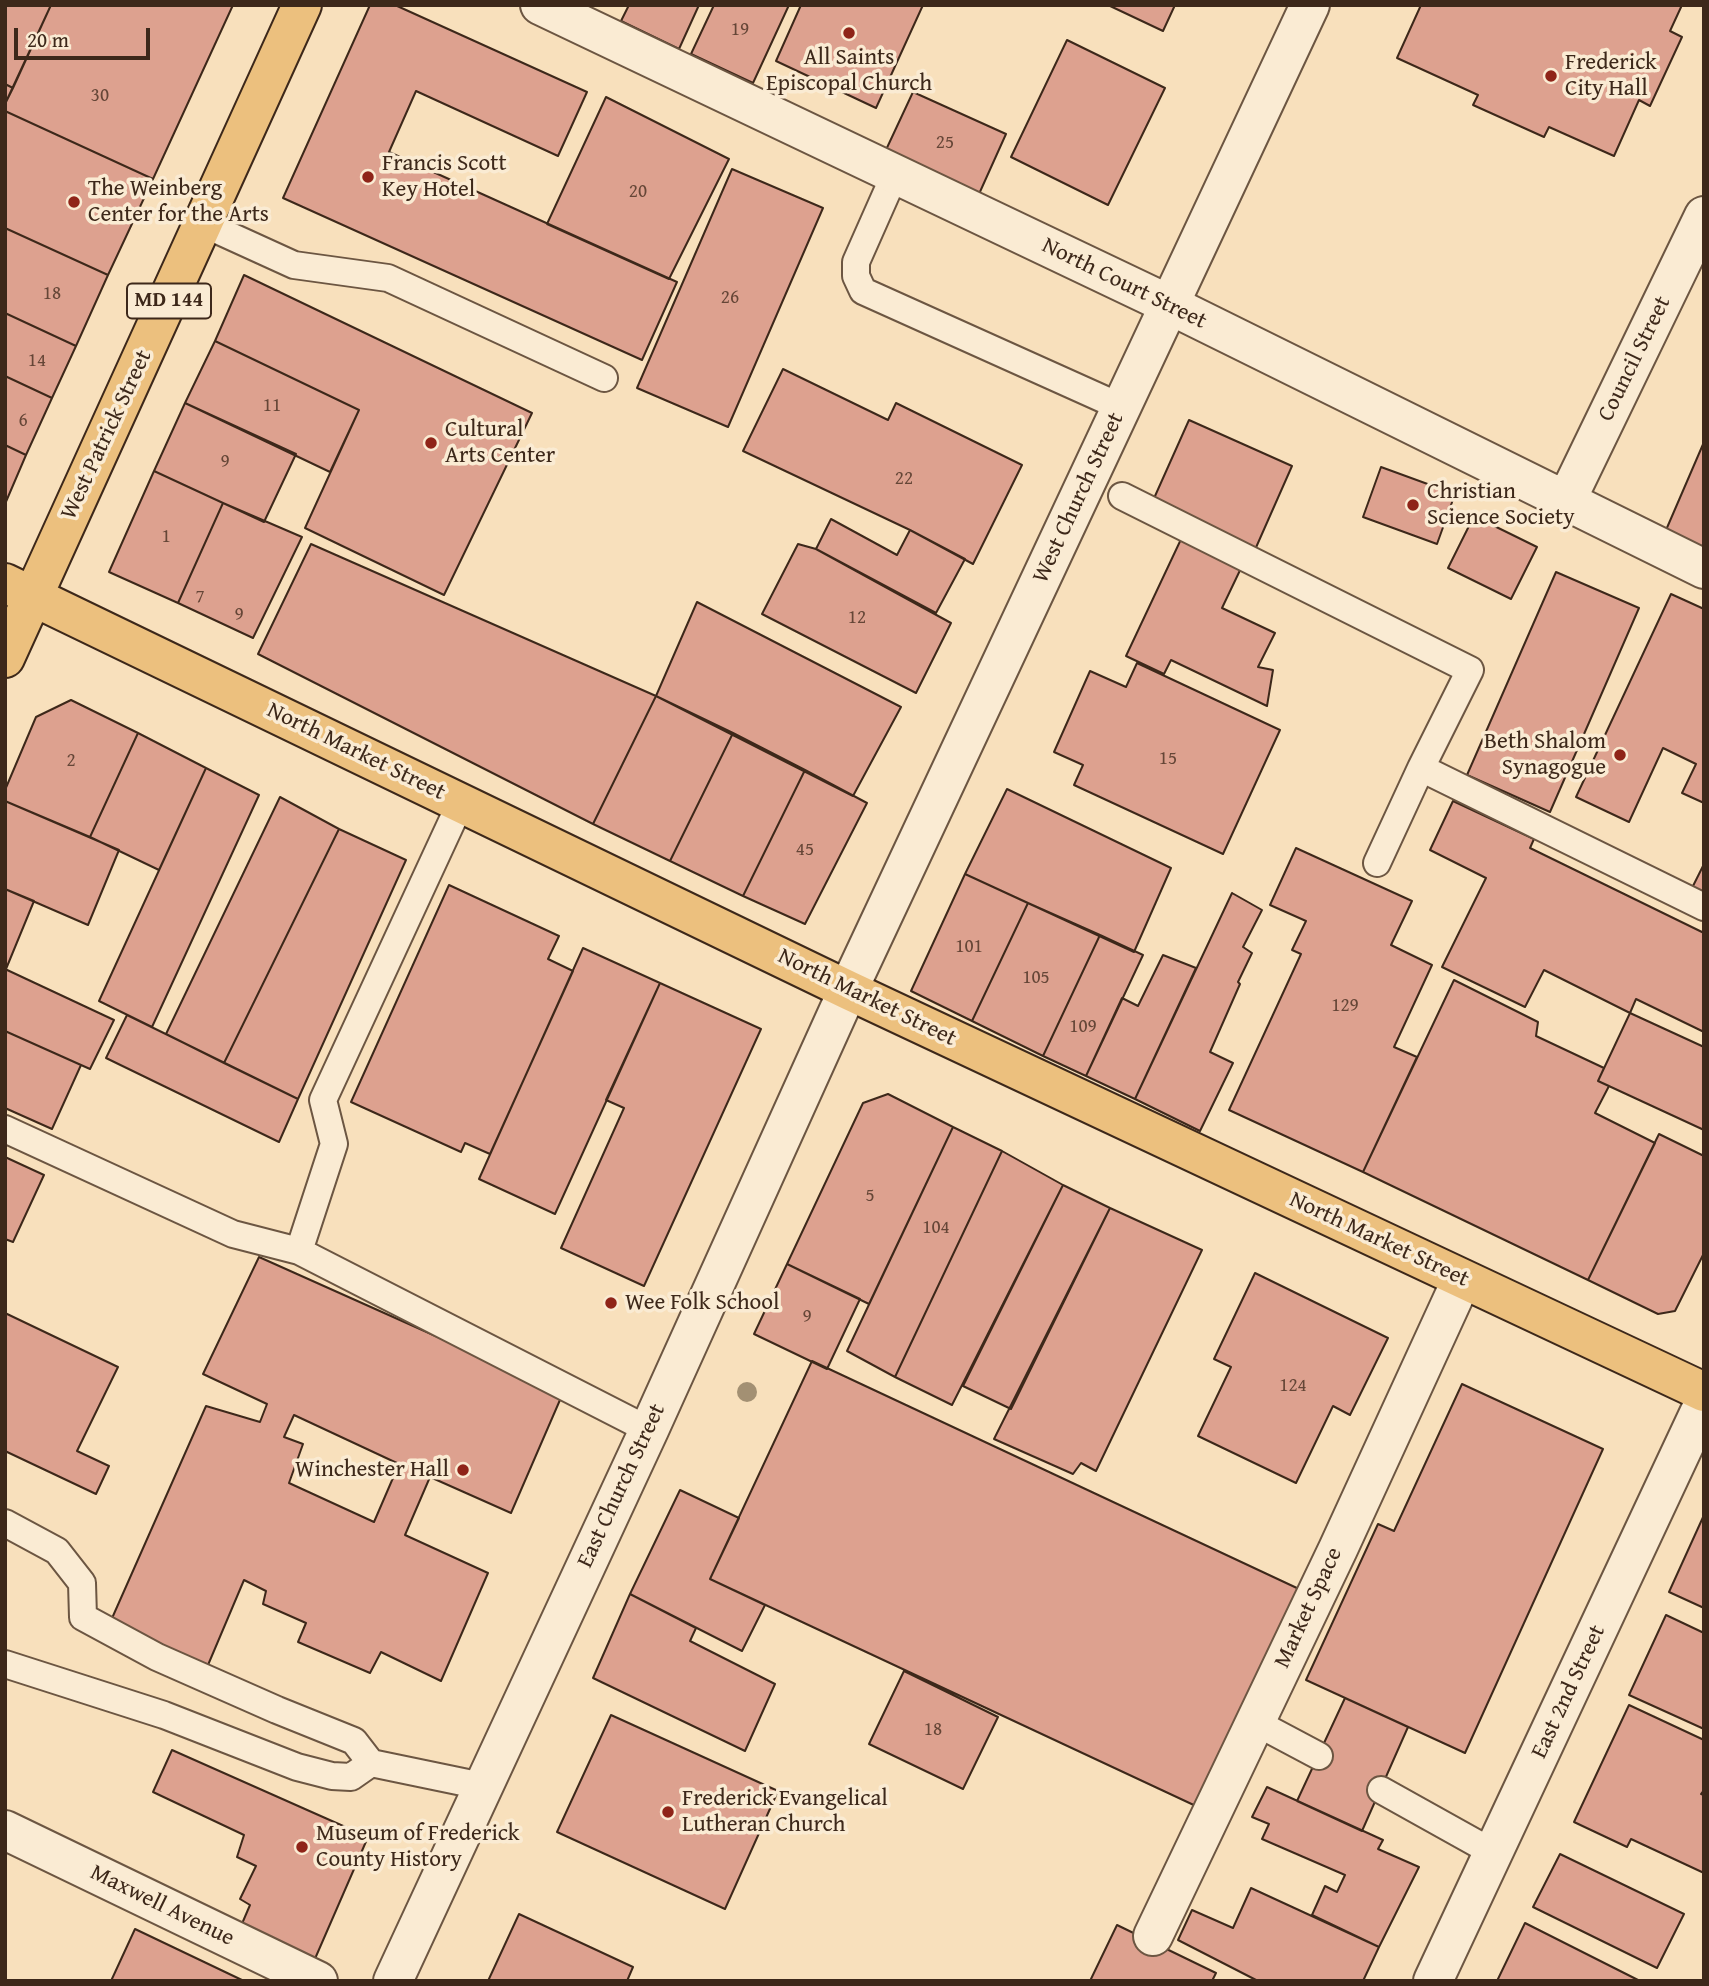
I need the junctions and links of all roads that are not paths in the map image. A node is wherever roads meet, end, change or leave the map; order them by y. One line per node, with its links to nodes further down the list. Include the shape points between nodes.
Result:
1 (302, 5): 6 (main road, West Patrick Street / MD 144)
2 (540, 5): 4 (street, North Court Street)
3 (1310, 5): 7 (street, West Church Street)
4 (895, 174): 7 (street, North Court Street); 9 (lane, via 856,262 863,291)
5 (1704, 216): 11 (street, Council Street)
6 (204, 224): 8 (lane, via 294,265 388,278); 13 (main road, West Patrick Street / MD 144)
7 (1170, 305): 9 (street, West Church Street); 11 (street, North Court Street)
8 (604, 378)
9 (1121, 407): 19 (street, West Church Street)
10 (1122, 496): 15 (lane, via 1469,670)
11 (1566, 501): 12 (street, North Court Street)
12 (1704, 569)
13 (19, 589): 14 (main road, MD 144); 16 (main road, North Market Street)
14 (5, 658)
15 (1421, 768): 17 (lane); 18 (lane)
16 (461, 802): 19 (main road, North Market Street); 21 (lane, via 323,1100 334,1144)
17 (1377, 863)
18 (1704, 907)
19 (848, 990): 22 (main road, North Market Street); 25 (street, East Church Street)
20 (5, 1129): 21 (lane, via 233,1234)
21 (299, 1251): 25 (lane)
22 (1462, 1279): 23 (main road, North Market Street); 28 (street, Market Space)
23 (1704, 1392)
24 (1704, 1403): 34 (street, East 2nd Street)
25 (649, 1430): 31 (street, East Church Street)
26 (5, 1524): 30 (lane, via 57,1551 82,1583 83,1617 156,1657 354,1741)
27 (5, 1664): 30 (lane, via 164,1715 297,1767 351,1777)
28 (1255, 1722): 29 (lane); 35 (street, Market Space)
29 (1319, 1756)
30 (371, 1763): 31 (lane)
31 (482, 1786): 37 (street, East Church Street)
32 (1381, 1790): 34 (lane)
33 (5, 1830): 36 (street, Maxwell Avenue)
34 (1493, 1853): 38 (street, East 2nd Street)
35 (1153, 1936)
36 (318, 1981)
37 (393, 1981)
38 (1433, 1981)

